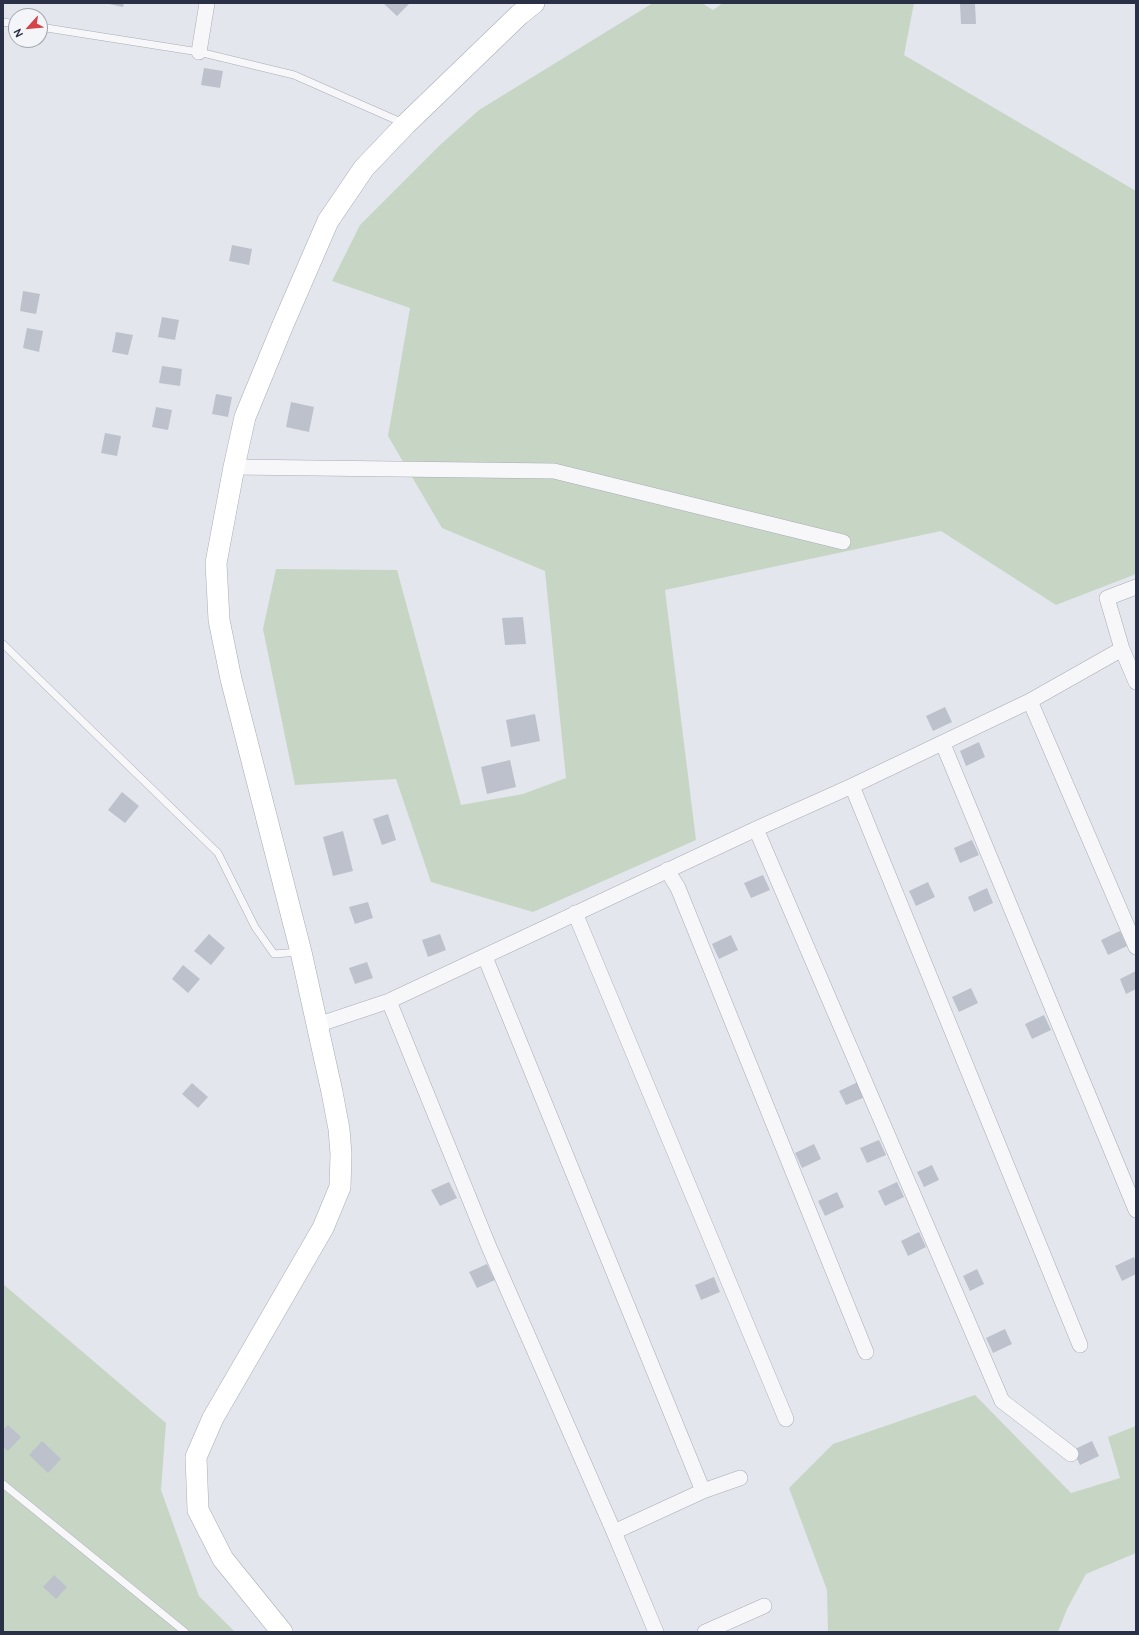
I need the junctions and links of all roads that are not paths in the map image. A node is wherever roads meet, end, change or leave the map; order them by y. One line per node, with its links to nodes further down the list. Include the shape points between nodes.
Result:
1 (207, 3): 4 (street)
2 (534, 3): 5 (main road)
3 (48, 29): 4 (lane)
4 (199, 52): 5 (lane, via 294,75)
5 (406, 124): 6 (main road, via 364,168 328,221 245,416)
6 (234, 467): 7 (street, via 554,470); 19 (main road, via 216,563 219,620 231,679)
7 (843, 542)
8 (1136, 587): 10 (street, via 1107,598)
9 (3, 644): 19 (lane, via 218,853 255,927 274,954)
10 (1122, 649): 11 (street); 12 (street)
11 (1136, 682)
12 (1030, 701): 13 (street); 18 (street)
13 (942, 744): 14 (street); 23 (street)
14 (852, 786): 15 (street); 24 (street)
15 (756, 828): 16 (street); 27 (street, via 1002,1401)
16 (667, 870): 17 (street); 25 (street, via 678,888)
17 (575, 913): 20 (street); 26 (street)
18 (1136, 947)
19 (301, 952): 22 (main road)
20 (485, 957): 21 (street); 30 (street)
21 (389, 1001): 22 (street); 31 (street, via 489,1247)
22 (317, 1025): 34 (main road, via 339,1130 340,1187 323,1228 213,1418 196,1457 198,1510 223,1559)
23 (1136, 1210)
24 (1080, 1345)
25 (866, 1352)
26 (786, 1419)
27 (1071, 1454)
28 (740, 1478): 30 (street)
29 (3, 1484): 33 (lane)
30 (703, 1491): 31 (street)
31 (614, 1532): 35 (street)
32 (764, 1606): 36 (street)
33 (185, 1632)
34 (282, 1632)
35 (656, 1632)
36 (705, 1632)

